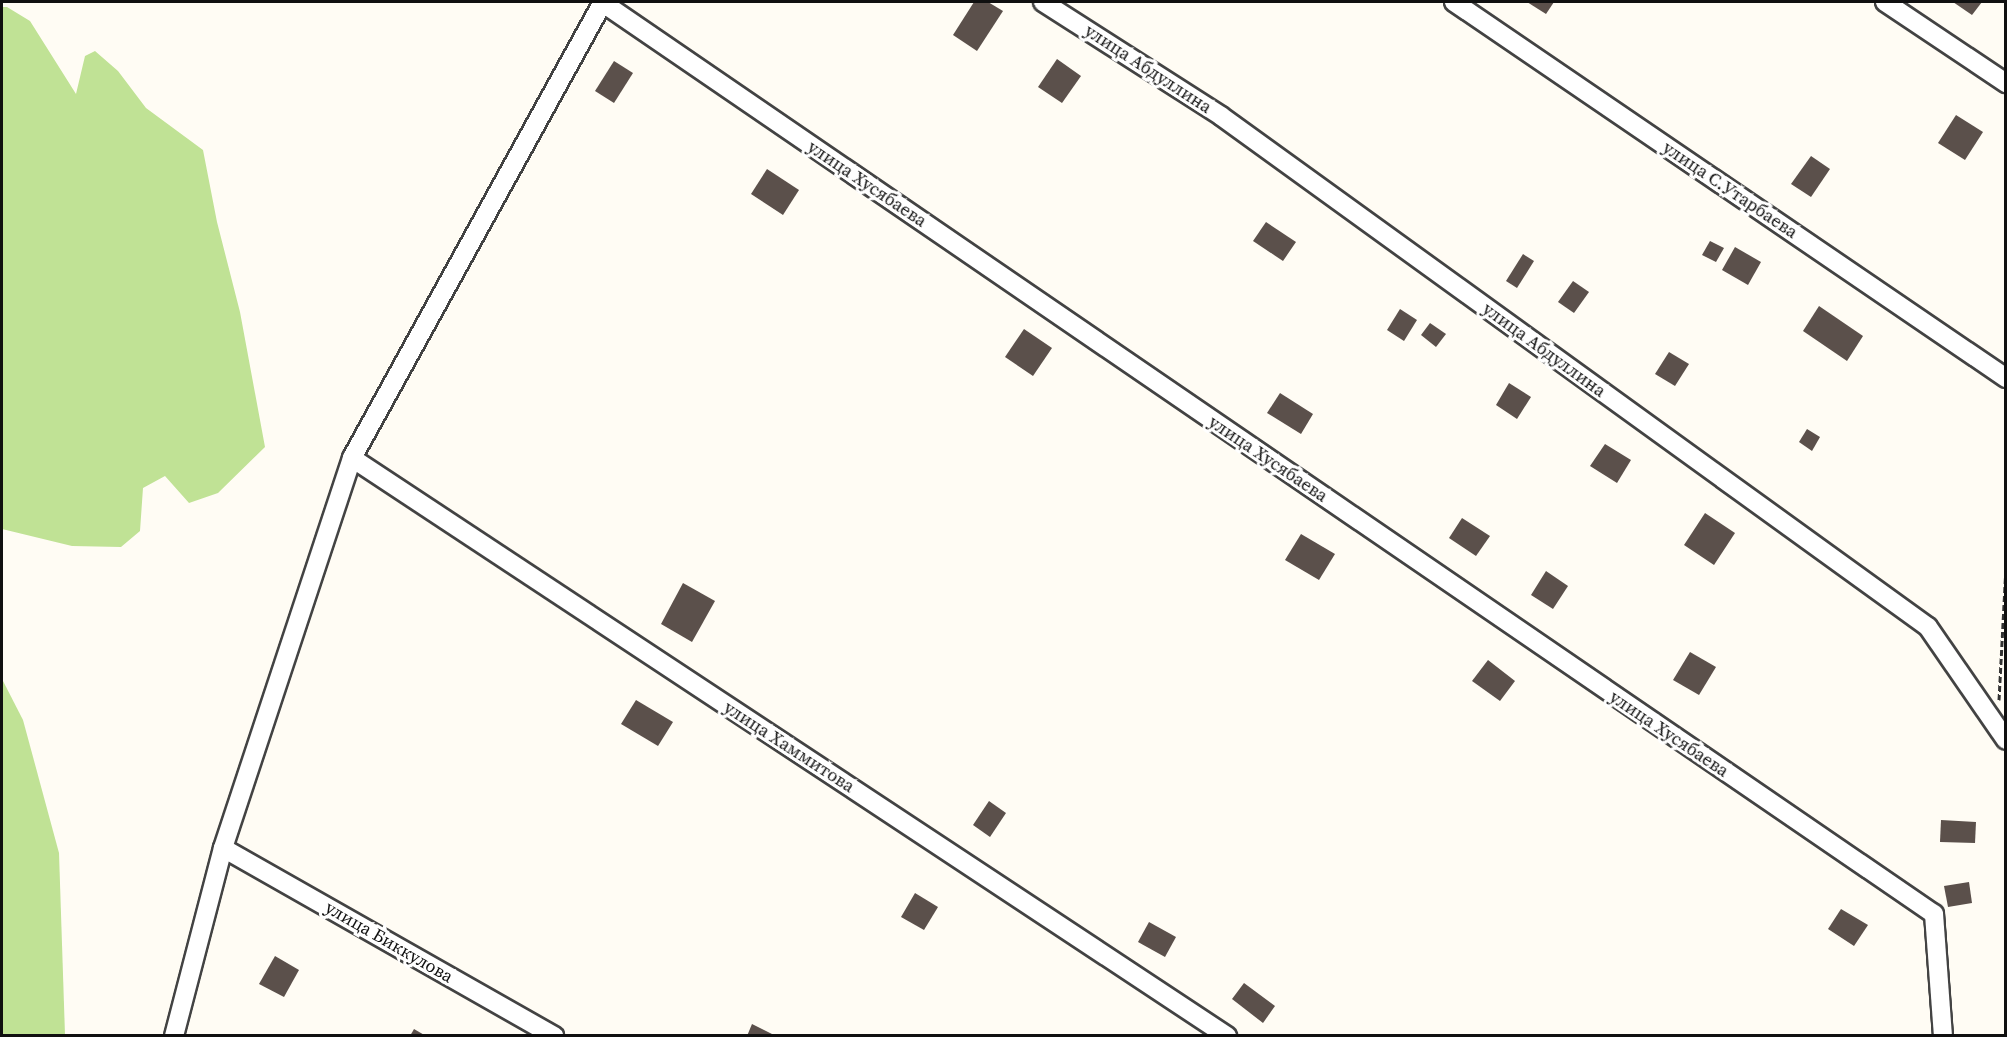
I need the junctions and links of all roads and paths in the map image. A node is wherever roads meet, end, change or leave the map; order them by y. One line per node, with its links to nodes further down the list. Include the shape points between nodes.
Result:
1 (603, 2): 7 (street); 15 (street, улица Хусябаева, via 1934,914)
2 (1043, 2): 10 (street, улица Абдуллина, via 1221,116 1928,627)
3 (1454, 2): 6 (street, улица С.Утарбаева)
4 (1885, 2): 5 (street)
5 (2006, 83)
6 (2006, 378)
7 (352, 458): 11 (street); 14 (street, улица Хаммитова)
8 (2006, 567): 9 (path)
9 (2001, 708)
10 (2006, 740)
11 (224, 848): 12 (street); 13 (street, улица Биккулова)
12 (174, 1035)
13 (554, 1035)
14 (1227, 1035)
15 (1942, 1035)

